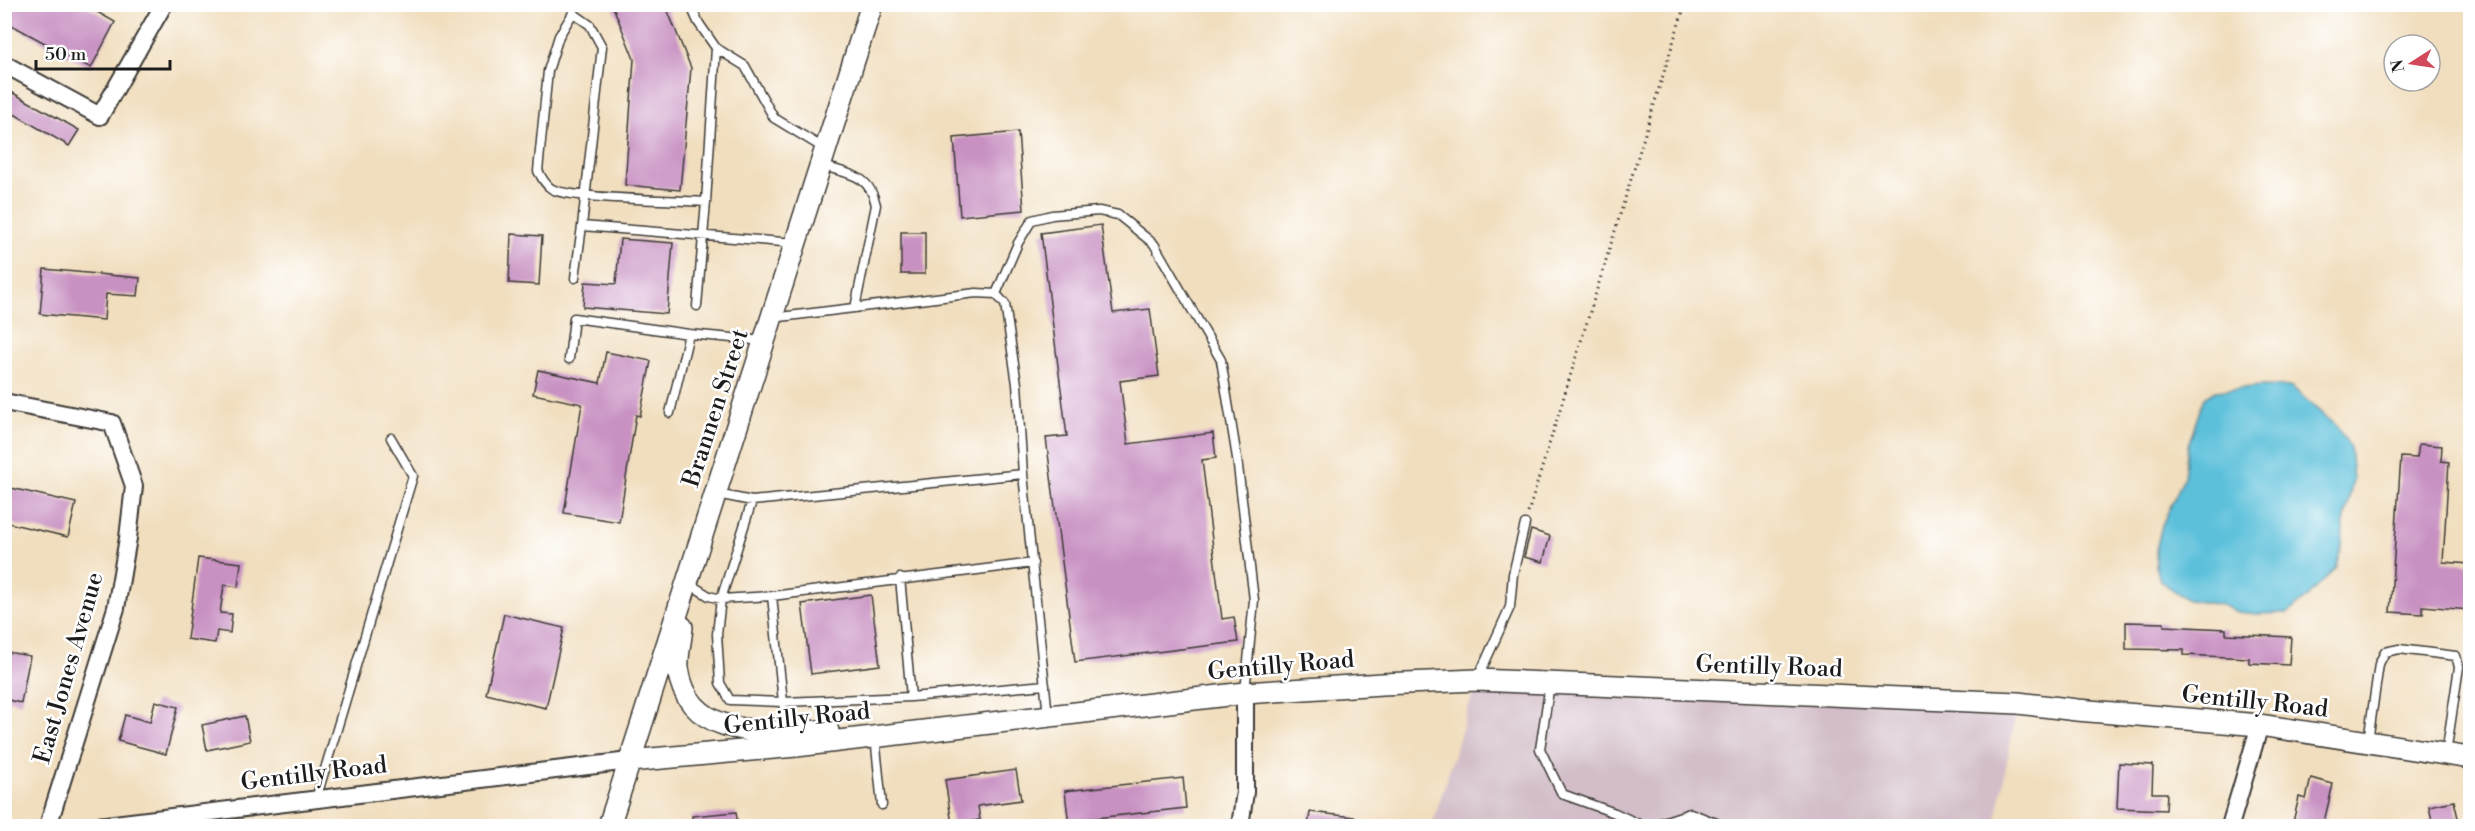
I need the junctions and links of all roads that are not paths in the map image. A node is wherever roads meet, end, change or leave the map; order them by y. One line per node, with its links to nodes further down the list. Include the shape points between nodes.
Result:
1 (164, 4): 6 (street, via 100,116)
2 (690, 4): 5 (lane)
3 (872, 4): 7 (street, Brannen Street)
4 (572, 9): 8 (lane, via 590,25 602,47); 8 (lane, via 548,71 538,171 553,191)
5 (716, 48): 7 (lane, via 745,66 774,118); 9 (lane)
6 (4, 64)
7 (823, 157): 12 (street, Brannen Street); 16 (lane, via 865,180 873,190 876,205)
8 (586, 195): 9 (lane); 10 (lane)
9 (706, 202): 11 (lane)
10 (582, 226): 11 (lane); 13 (lane)
11 (705, 236): 12 (lane); 15 (lane)
12 (796, 243): 17 (street, Brannen Street)
13 (576, 278)
14 (996, 294): 16 (lane); 24 (lane, via 1005,304 1017,384); 36 (lane, via 1017,243 1032,220 1099,211 1118,214 1154,244 1221,360 1254,600)
15 (697, 306)
16 (855, 308): 17 (lane)
17 (772, 318): 19 (street, Brannen Street)
18 (689, 334): 19 (lane); 20 (lane, via 574,318); 22 (lane)
19 (764, 341): 25 (street, Brannen Street)
20 (569, 359)
21 (4, 402): 50 (street, East Jones Avenue, via 112,423 134,486 116,608)
22 (670, 413)
23 (391, 438): 48 (lane, via 413,476)
24 (1023, 474): 26 (lane); 28 (lane)
25 (715, 494): 26 (lane); 30 (street, Brannen Street)
26 (753, 501): 32 (lane)
27 (1525, 524): 33 (lane, via 1510,607)
28 (1033, 563): 29 (lane); 35 (lane)
29 (900, 578): 31 (lane); 37 (lane)
30 (687, 582): 32 (lane); 42 (street, via 678,666 689,699 710,720 730,727); 47 (street, Brannen Street)
31 (772, 596): 32 (lane); 38 (lane)
32 (721, 599): 38 (lane, via 717,634 720,683 730,700)
33 (1477, 680): 34 (street, Gentilly Road); 36 (street, Gentilly Road)
34 (1550, 683): 40 (street, Gentilly Road, via 2018,703); 54 (lane, via 1540,749 1562,794)
35 (1045, 686): 37 (lane); 39 (lane)
36 (1245, 693): 39 (street, Gentilly Road); 53 (street, via 1245,792)
37 (911, 697): 38 (lane)
38 (783, 702): 42 (lane)
39 (1048, 716): 41 (street, Gentilly Road)
40 (2260, 725): 44 (street, Gentilly Road); 57 (street)
41 (936, 730): 42 (street); 43 (street, Gentilly Road)
42 (786, 731)
43 (875, 737): 47 (street, Gentilly Road); 49 (lane)
44 (2368, 742): 45 (street, Gentilly Road); 45 (lane, via 2379,664 2385,652 2399,649 2456,656 2459,667)
45 (2446, 754): 46 (street, Gentilly Road)
46 (2470, 758)
47 (629, 761): 48 (street, Gentilly Road); 52 (street, Brannen Street)
48 (316, 799): 51 (street, Gentilly Road)
49 (882, 805)
50 (48, 826)
51 (98, 826)
52 (609, 826)
53 (1240, 826)
54 (1643, 826)
55 (1651, 826): 56 (lane, via 1690,813)
56 (1724, 826)
57 (2230, 826)

